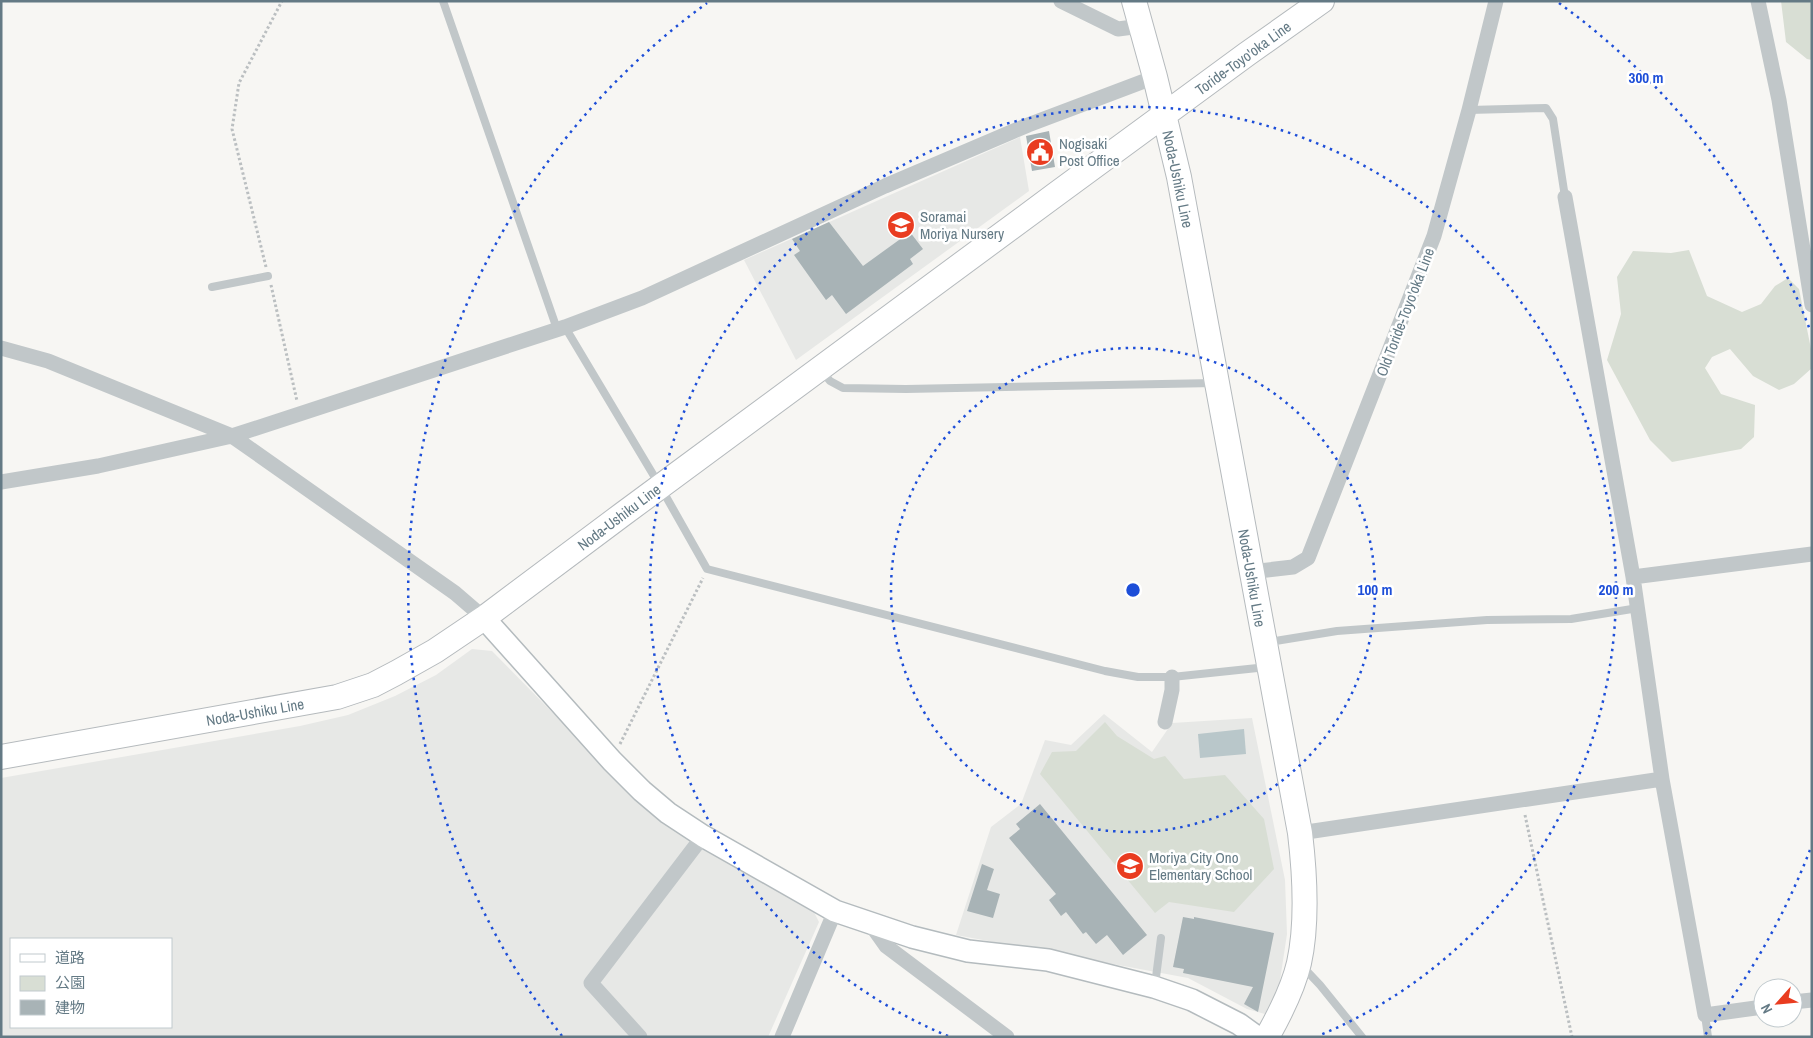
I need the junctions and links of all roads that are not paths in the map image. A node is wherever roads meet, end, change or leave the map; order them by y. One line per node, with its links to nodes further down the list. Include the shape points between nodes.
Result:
1 (443, 1): 16 (lane)
2 (1061, 1): 7 (street, via 1118,29)
3 (1134, 1): 7 (main road, Noda-Ushiku Line)
4 (1322, 1): 10 (main road, Toride-Toyo'oka Line)
5 (1496, 1): 9 (street, Old Toride-Toyo'oka Line)
6 (1758, 1): 12 (street)
7 (1141, 26): 8 (main road, Noda-Ushiku Line)
8 (1156, 77): 10 (main road, Noda-Ushiku Line); 16 (street, via 1028,125 885,186 642,298)
9 (1469, 110): 11 (lane, via 1546,108 1553,120); 24 (street, Old Toride-Toyo'oka Line, via 1434,236 1308,558 1293,567)
10 (1165, 115): 18 (main road, Noda-Ushiku Line); 19 (main road, Noda-Ushiku Line)
11 (1565, 197): 25 (street)
12 (1809, 273): 15 (street)
13 (268, 276): 14 (lane)
14 (212, 287)
15 (1812, 305)
16 (561, 328): 20 (street); 22 (lane)
17 (1, 348): 20 (street, via 48,362)
18 (820, 369): 19 (lane, via 830,381 843,388); 22 (main road, Noda-Ushiku Line)
19 (1217, 383): 24 (main road, Noda-Ushiku Line)
20 (232, 436): 21 (street, via 98,466); 27 (street, via 455,593)
21 (1, 482)
22 (660, 486): 27 (main road, Noda-Ushiku Line); 30 (lane, via 707,569 1105,671 1138,677)
23 (1812, 554): 25 (street)
24 (1250, 572): 28 (main road, Noda-Ushiku Line)
25 (1633, 577): 26 (street)
26 (1638, 608): 28 (lane, via 1571,619 1487,620 1337,631); 33 (street)
27 (484, 618): 32 (main road, Noda-Ushiku Line, via 396,673 337,697); 35 (street, via 612,761 668,813)
28 (1264, 643): 29 (main road, Noda-Ushiku Line)
29 (1269, 666): 30 (lane); 34 (main road, Noda-Ushiku Line)
30 (1172, 677): 31 (street)
31 (1165, 722)
32 (1, 757)
33 (1662, 779): 34 (street); 42 (street)
34 (1300, 833): 39 (main road, Noda-Ushiku Line, via 1304,886)
35 (703, 836): 36 (street); 43 (street, via 592,983)
36 (835, 911): 37 (street); 44 (street)
37 (869, 922): 40 (street, via 968,951 1048,960); 45 (street, via 886,946)
38 (1162, 938): 40 (lane)
39 (1299, 964): 47 (main road, Noda-Ushiku Line, via 1281,1012); 48 (lane, via 1320,984)
40 (1154, 987): 46 (street, via 1192,1000)
41 (1753, 1008): 42 (street)
42 (1704, 1015): 49 (lane)
43 (640, 1037)
44 (782, 1037)
45 (1007, 1037)
46 (1257, 1037)
47 (1267, 1037)
48 (1362, 1037)
49 (1708, 1037)

